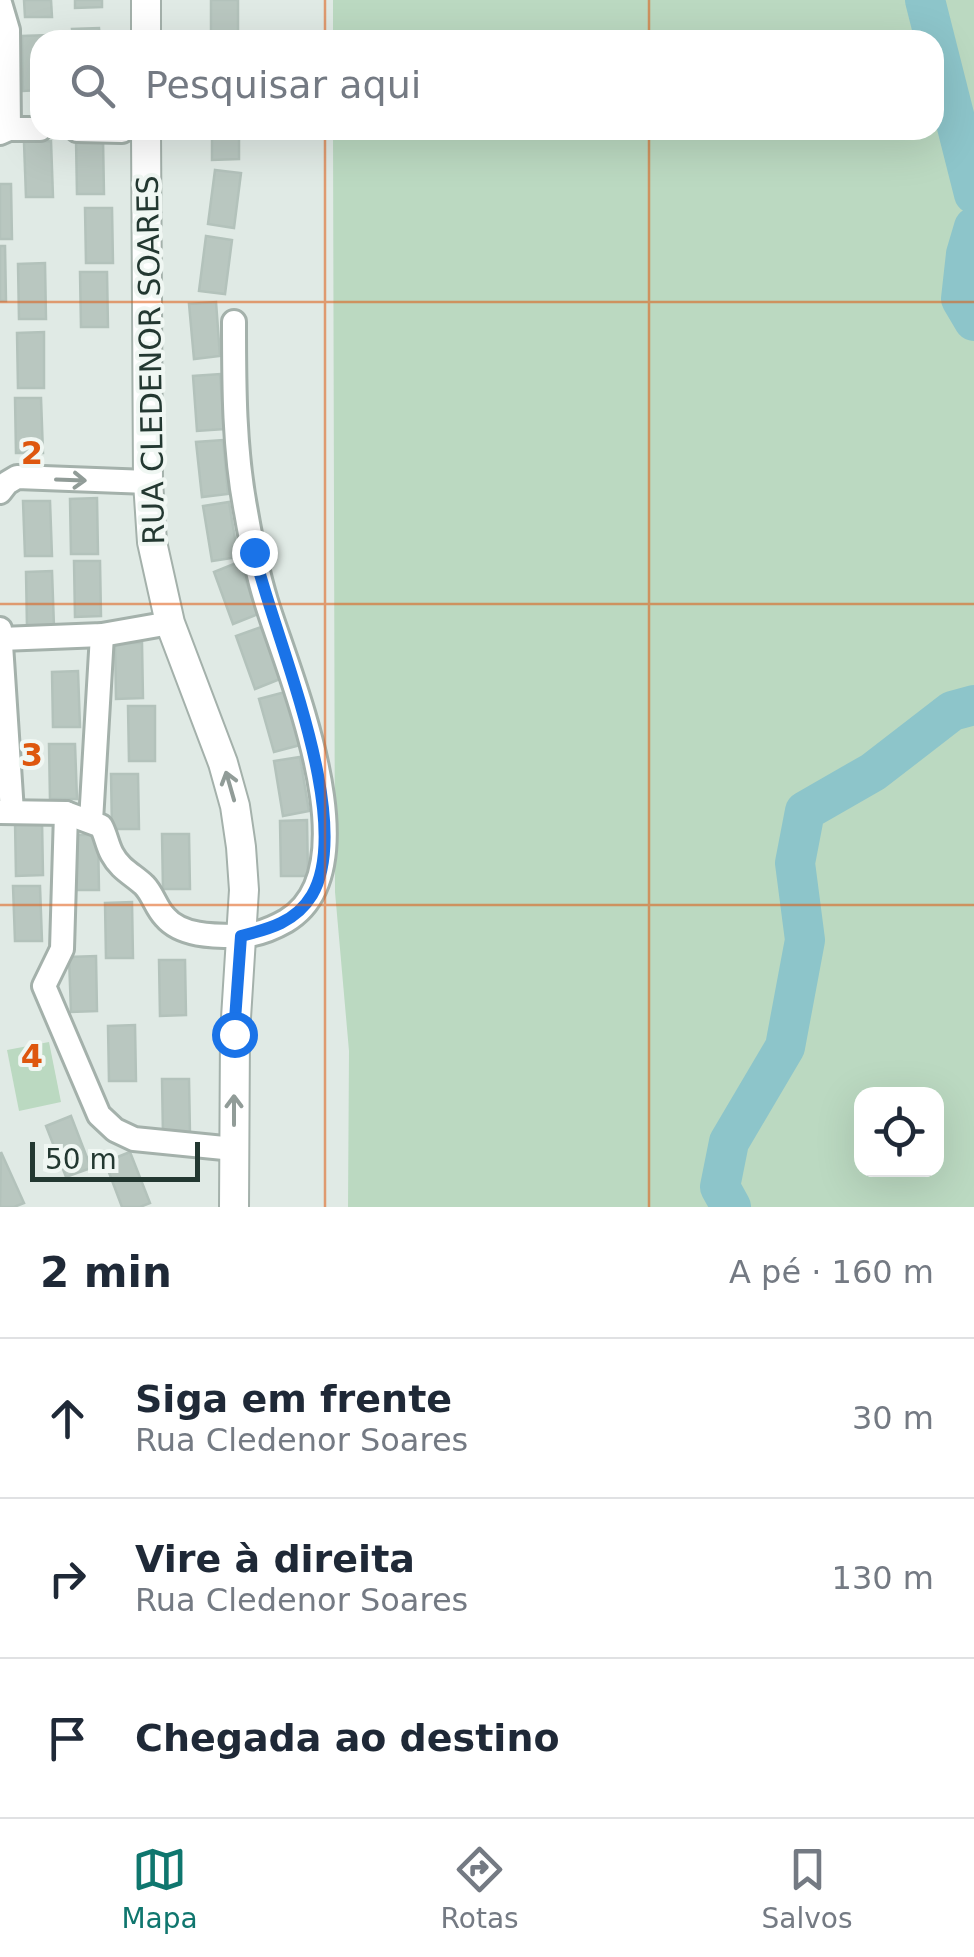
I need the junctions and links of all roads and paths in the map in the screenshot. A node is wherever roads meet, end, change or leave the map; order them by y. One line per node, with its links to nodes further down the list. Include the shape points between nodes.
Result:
1 (146, 0): 3 (street)
2 (0, 3): 5 (street, via 8,30)
3 (146, 30)
4 (30, 130): 5 (street)
5 (4, 131)
6 (134, 140): 8 (street, RUA CLEDENOR SOARES)
7 (234, 322): 18 (street, via 245,508 264,596 308,724 325,852 311,898 294,916)
8 (148, 482): 9 (street, one-way to 8, via 17,477); 10 (street, RUA CLEDENOR SOARES, via 152,542)
9 (0, 492)
10 (170, 622): 12 (street); 18 (street, RUA CLEDENOR SOARES, one-way to 10, via 244,890 235,806)
11 (0, 628): 13 (street)
12 (102, 636): 13 (street); 17 (street)
13 (1, 640): 14 (street)
14 (3, 723): 15 (street)
15 (6, 812): 16 (street)
16 (66, 813): 17 (street); 19 (street, via 62,949 44,986 100,1115 134,1140)
17 (91, 821): 18 (street, via 105,832 124,871 143,884 172,923 199,934)
18 (241, 936): 19 (street, RUA CLEDENOR SOARES, one-way to 18)
19 (234, 1149): 20 (street, RUA CLEDENOR SOARES)
20 (234, 1207)

